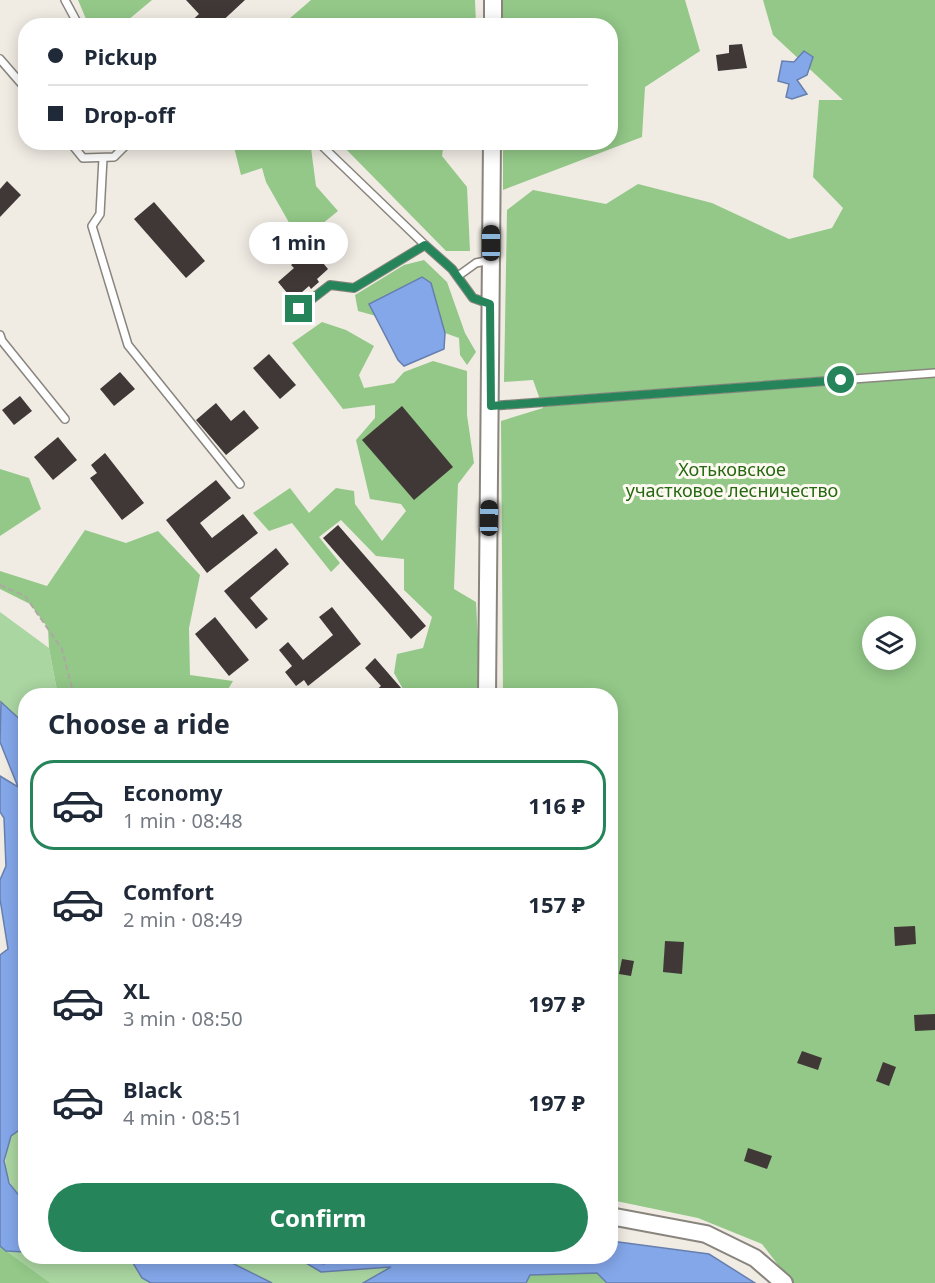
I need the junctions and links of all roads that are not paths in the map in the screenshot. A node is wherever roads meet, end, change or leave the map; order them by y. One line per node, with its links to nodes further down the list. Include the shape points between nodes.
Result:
1 (65, 0): 3 (lane)
2 (494, 0): 4 (street)
3 (75, 18)
4 (493, 18)
5 (0, 59): 6 (lane)
6 (18, 80)
7 (76, 150): 11 (lane, via 83,158)
8 (121, 150): 11 (lane, via 114,157)
9 (326, 150): 12 (lane)
10 (492, 150): 13 (street)
11 (103, 158): 21 (lane, via 100,214 92,226 128,345)
12 (425, 245): 14 (lane); 16 (lane, via 354,288 330,285)
13 (490, 260): 14 (lane, via 476,263); 15 (street)
14 (458, 276): 15 (lane, via 473,298)
15 (490, 304): 19 (street)
16 (299, 309)
17 (0, 335): 20 (lane)
18 (935, 373): 19 (lane)
19 (491, 406): 22 (street)
20 (65, 419)
21 (240, 484)
22 (487, 688)
23 (618, 1218): 24 (street, via 706,1234 755,1258)
24 (784, 1283)

